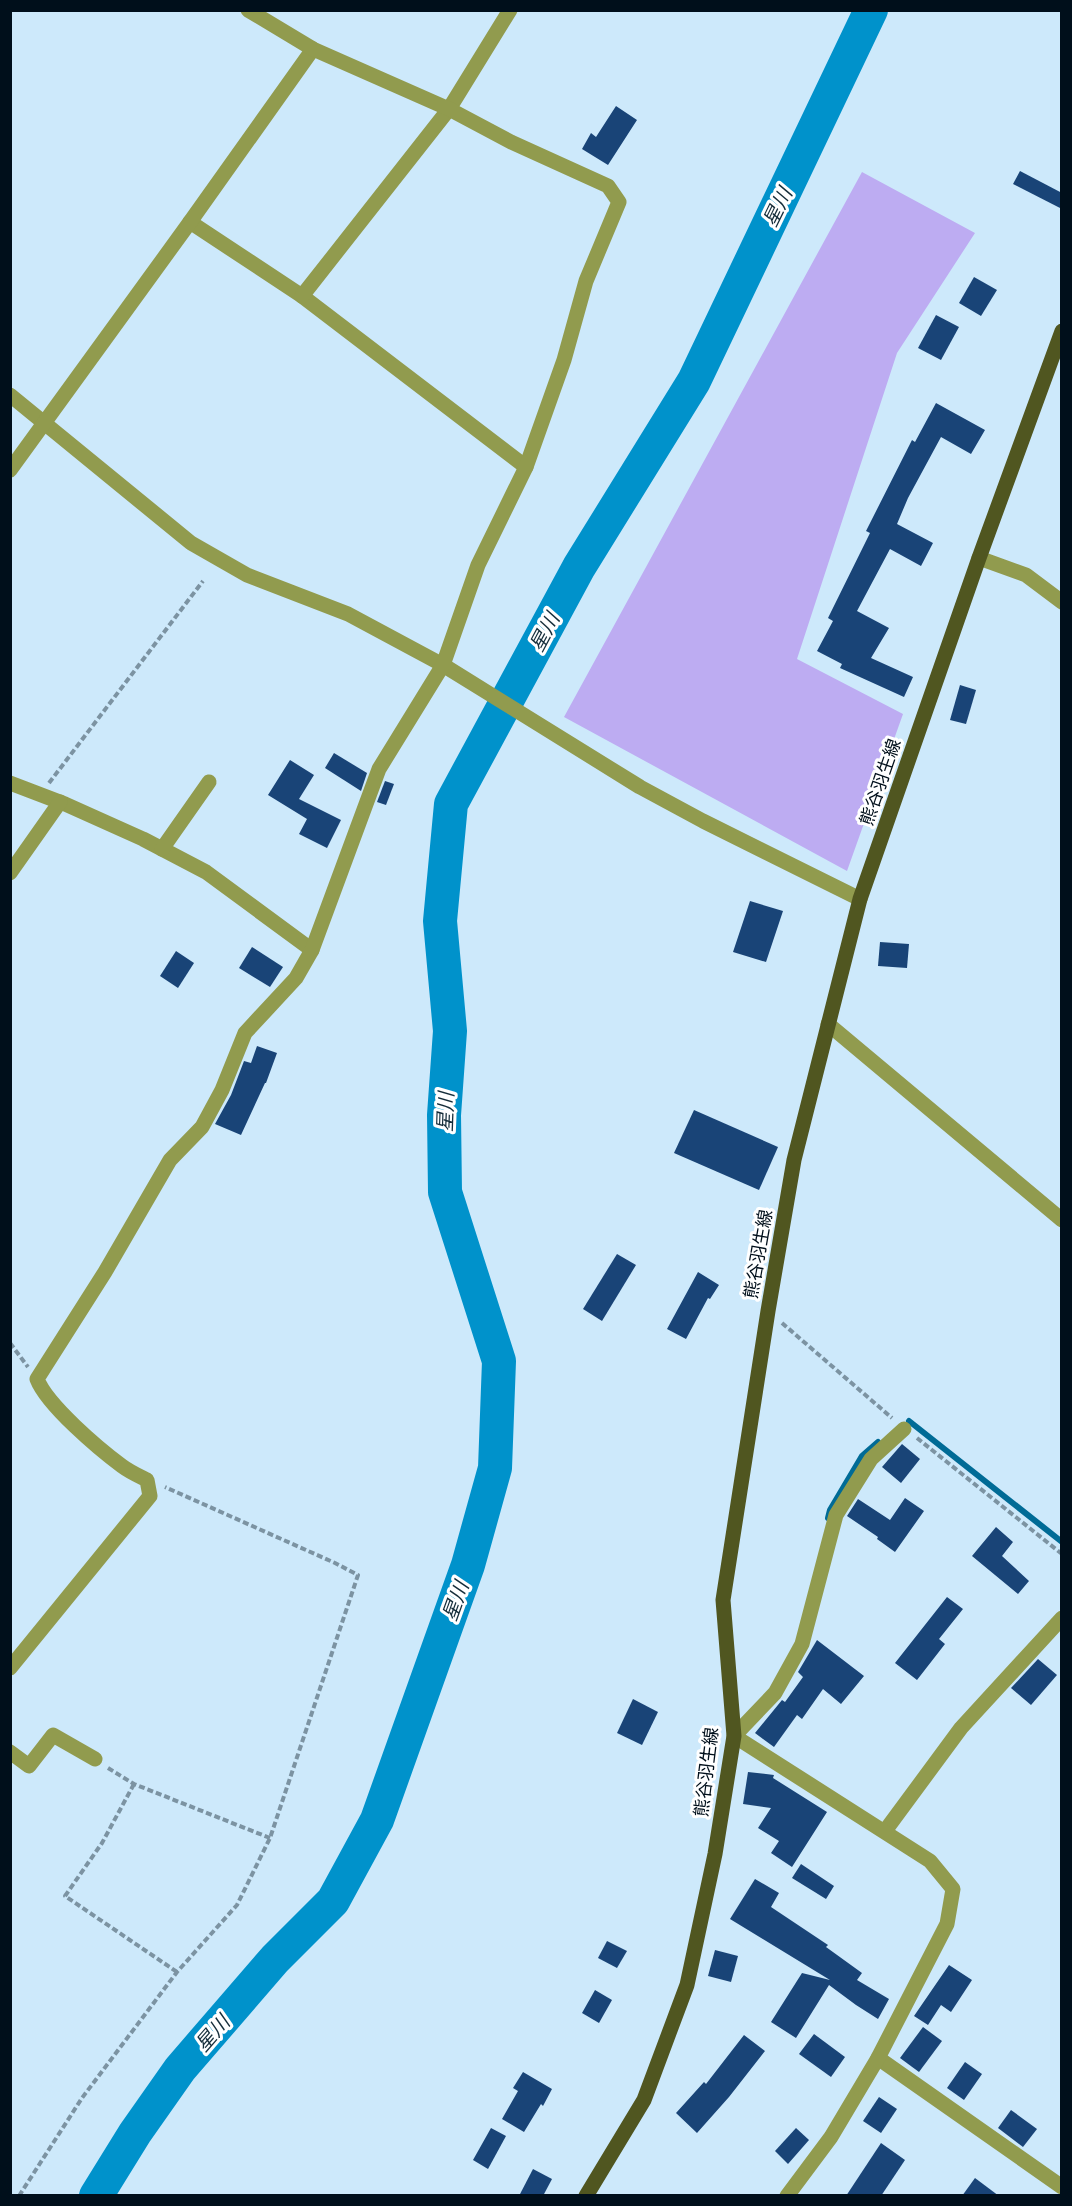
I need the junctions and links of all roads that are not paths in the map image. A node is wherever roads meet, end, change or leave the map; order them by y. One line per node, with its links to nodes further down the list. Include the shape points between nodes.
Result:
1 (248, 10): 3 (street)
2 (510, 10): 4 (street)
3 (313, 50): 4 (street); 5 (street)
4 (449, 109): 6 (street); 10 (street, via 608,186 619,202 586,280 564,360)
5 (190, 222): 6 (street); 9 (street)
6 (302, 296): 10 (street)
7 (1062, 331): 12 (main road, 熊谷羽生線)
8 (10, 395): 9 (street)
9 (44, 423): 11 (street); 14 (street, via 201,549 247,575 348,614)
10 (526, 467): 14 (street, via 478,565)
11 (10, 470)
12 (979, 558): 13 (street, via 1026,575); 20 (main road, 熊谷羽生線)
13 (1062, 602)
14 (443, 664): 20 (street, via 640,788); 21 (street, via 379,769)
15 (209, 782): 18 (street)
16 (10, 783): 17 (street)
17 (60, 802): 18 (street); 19 (street)
18 (162, 849): 21 (street, via 206,872)
19 (10, 873)
20 (860, 899): 22 (main road, 熊谷羽生線)
21 (312, 950): 26 (street, via 296,978 245,1033 202,1127 171,1160 37,1379 41,1389 80,1430 124,1467 147,1480 150,1496)
22 (828, 1024): 23 (street); 27 (main road, 熊谷羽生線, via 794,1160 723,1600)
23 (1062, 1220)
24 (904, 1428): 27 (street, via 871,1459 836,1515 802,1644 775,1693)
25 (1062, 1618): 30 (street, via 961,1728)
26 (10, 1668)
27 (734, 1736): 30 (street); 33 (main road, 熊谷羽生線, via 715,1854 687,1986 644,2100)
28 (10, 1752): 29 (street, via 29,1766 53,1736)
29 (94, 1759)
30 (885, 1831): 31 (street, via 930,1861 953,1889 947,1924)
31 (879, 2058): 32 (street); 34 (street, via 831,2137)
32 (1062, 2187)
33 (586, 2196)
34 (787, 2196)

